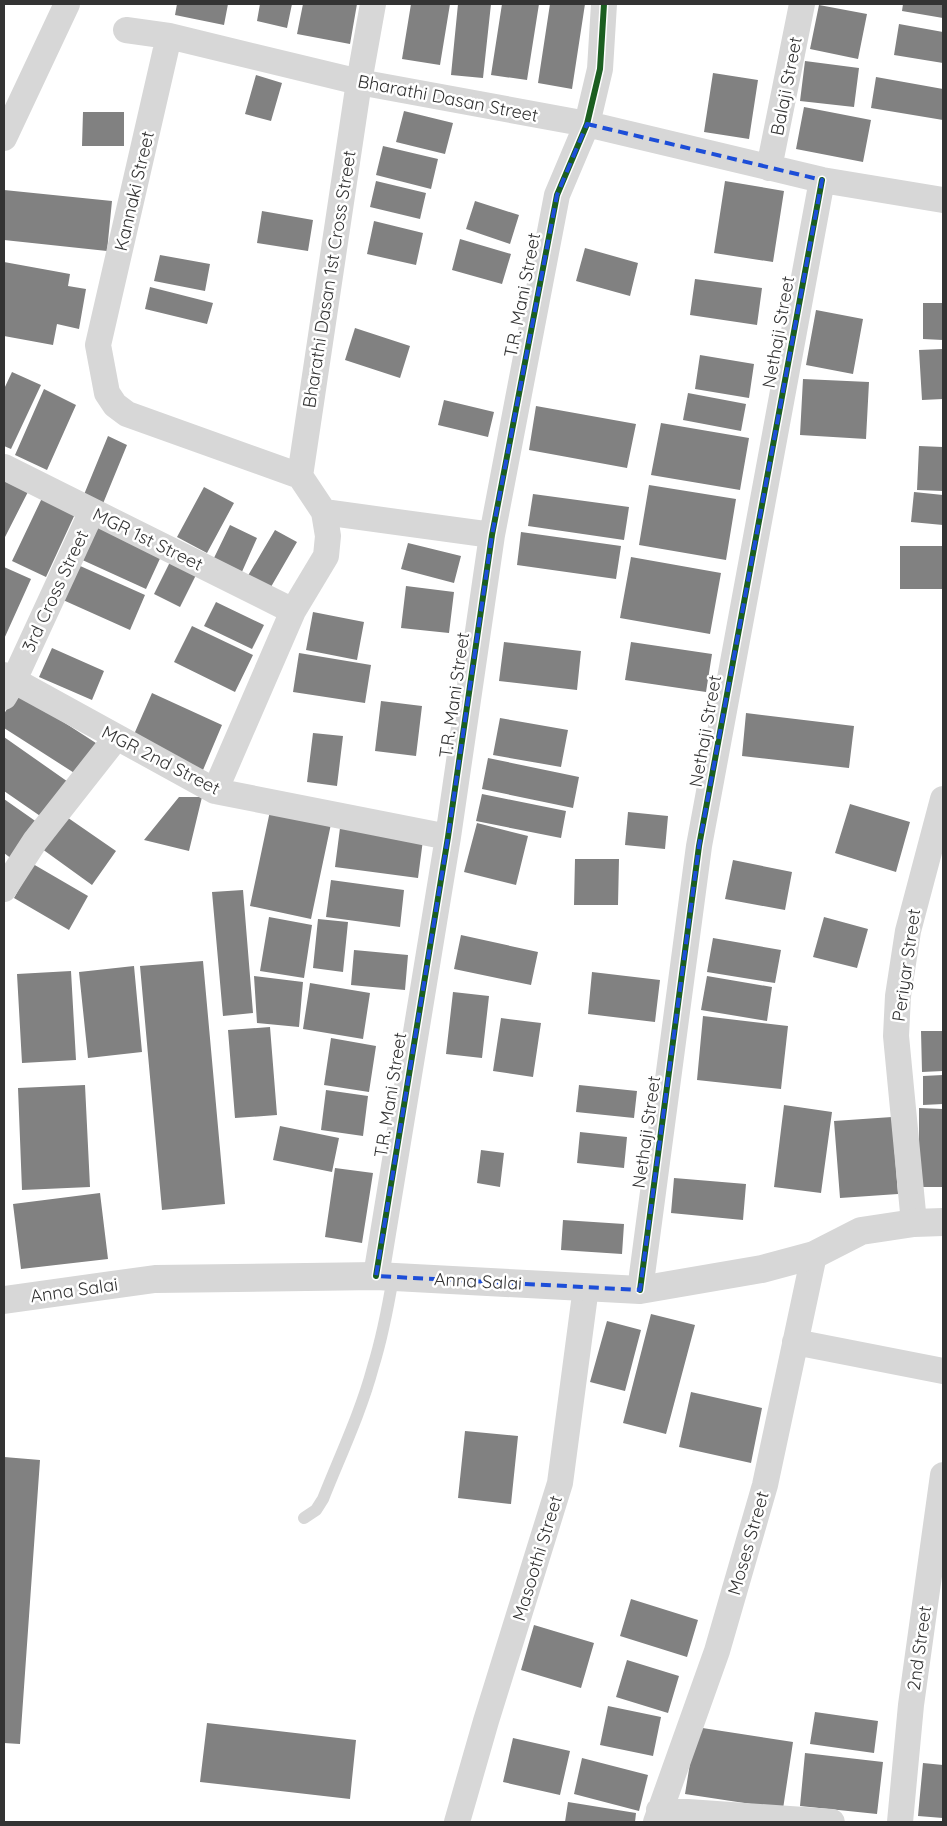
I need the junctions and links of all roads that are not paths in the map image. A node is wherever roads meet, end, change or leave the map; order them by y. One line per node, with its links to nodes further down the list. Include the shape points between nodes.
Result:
1 (67, 4): 9 (street)
2 (373, 4): 7 (street, Bharathi Dasan 1st Cross Street)
3 (604, 4): 8 (street, T.R. Mani Street, via 600,69)
4 (802, 4): 10 (street, Balaji Street)
5 (126, 30): 6 (street, Bharathi Dasan Street)
6 (169, 36): 7 (street, Bharathi Dasan Street); 14 (street, Kannaki Street, via 98,345 107,393 127,414)
7 (359, 82): 8 (street, Bharathi Dasan Street); 14 (street, Bharathi Dasan 1st Cross Street)
8 (586, 124): 10 (street, Bharathi Dasan Street); 17 (street, T.R. Mani Street, via 557,195)
9 (4, 138)
10 (769, 168): 11 (street, Bharathi Dasan Street)
11 (822, 180): 12 (street, Bharathi Dasan Street); 30 (street, Nethaji Street, via 700,846)
12 (943, 200)
13 (4, 467): 15 (street, MGR 1st Street)
14 (300, 476): 16 (street)
15 (92, 511): 18 (street, MGR 1st Street); 19 (street, 3rd Cross Street)
16 (324, 512): 17 (street); 18 (street, via 328,536 326,556)
17 (492, 535): 23 (street, T.R. Mani Street)
18 (293, 611): 21 (street)
19 (7, 684): 20 (street, MGR 2nd Street)
20 (116, 738): 21 (street, MGR 2nd Street); 24 (street, via 35,841)
21 (215, 791): 23 (street, MGR 2nd Street)
22 (943, 799): 26 (street, Periyar Street, via 908,931 898,996 896,1036)
23 (448, 837): 28 (street, T.R. Mani Street)
24 (4, 890)
25 (943, 1222): 26 (street, Anna Salai)
26 (914, 1223): 27 (street, Anna Salai, via 861,1231)
27 (814, 1255): 30 (street, Anna Salai, via 762,1269); 32 (street, Moses Street)
28 (384, 1277): 29 (street, Anna Salai); 31 (street, Anna Salai, via 155,1279); 35 (lane, via 384,1325 373,1368 323,1499 316,1510)
29 (586, 1287): 30 (street, Anna Salai); 37 (street, Masoothi Street, via 560,1483)
30 (640, 1290)
31 (4, 1300)
32 (795, 1342): 33 (street); 36 (street, Moses Street, via 762,1494 717,1650)
33 (943, 1371)
34 (943, 1475): 39 (street, 2nd Street, via 911,1705)
35 (304, 1518)
36 (658, 1816): 38 (street)
37 (457, 1822)
38 (832, 1822)
39 (900, 1822)

